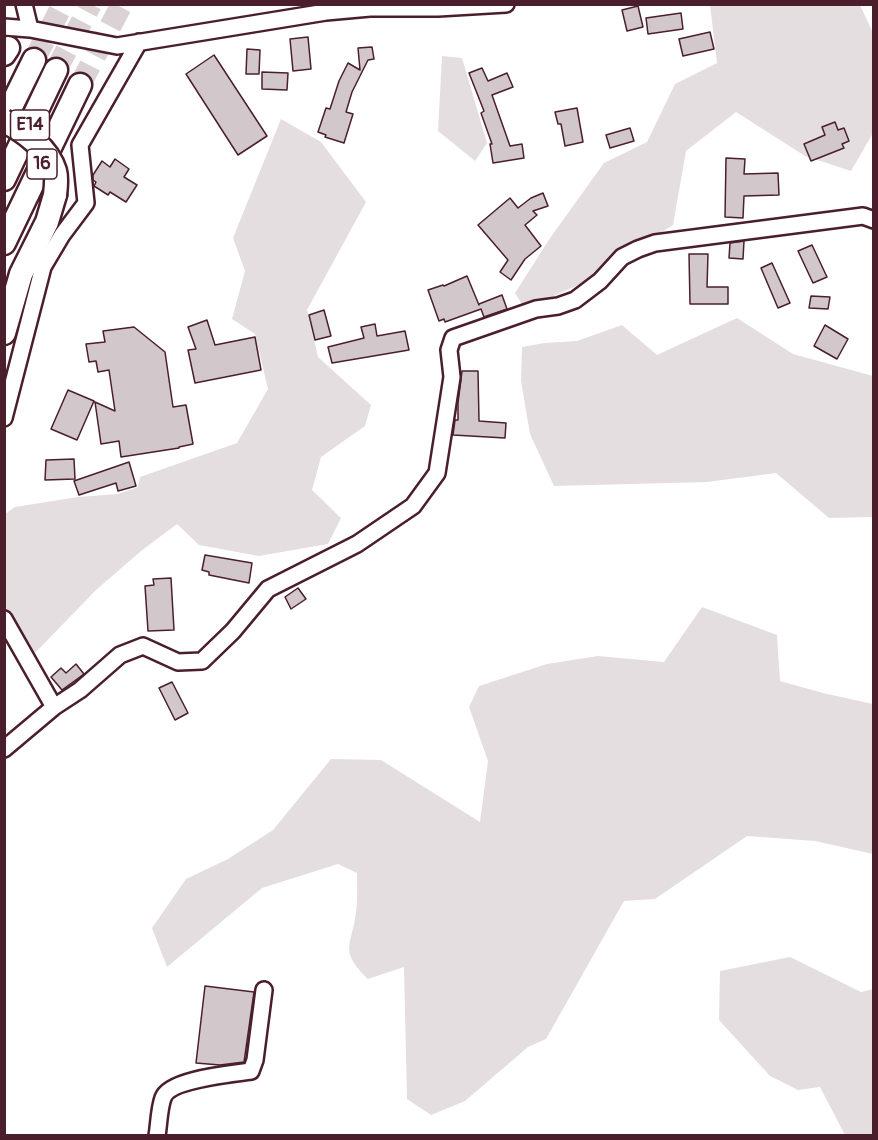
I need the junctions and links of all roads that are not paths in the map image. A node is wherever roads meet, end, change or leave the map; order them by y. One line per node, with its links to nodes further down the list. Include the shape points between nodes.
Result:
1 (24, 4): 4 (street)
2 (506, 4): 3 (street)
3 (437, 6): 5 (street, via 326,12)
4 (30, 29): 5 (street, via 117,46); 6 (street)
5 (139, 42): 17 (street, via 80,145 86,203 43,267)
6 (6, 43)
7 (34, 60): 10 (highway, E14)
8 (56, 70): 11 (highway, E14)
9 (80, 85): 13 (highway, 16)
10 (4, 121): 14 (highway, bridge, via 32,138 51,161 56,177 47,222)
11 (4, 179)
12 (873, 220): 19 (street, via 863,216 655,243 622,257 575,300 536,309 453,338 449,350 452,377 437,473 413,506 357,544 268,589 202,661 178,662 143,646 120,655)
13 (4, 243)
14 (21, 274): 15 (highway); 16 (highway)
15 (4, 298)
16 (4, 333)
17 (4, 418)
18 (4, 619): 19 (street)
19 (54, 707): 20 (street)
20 (4, 749)
21 (264, 990): 22 (street, via 251,1071 170,1089 163,1096)
22 (157, 1136)

